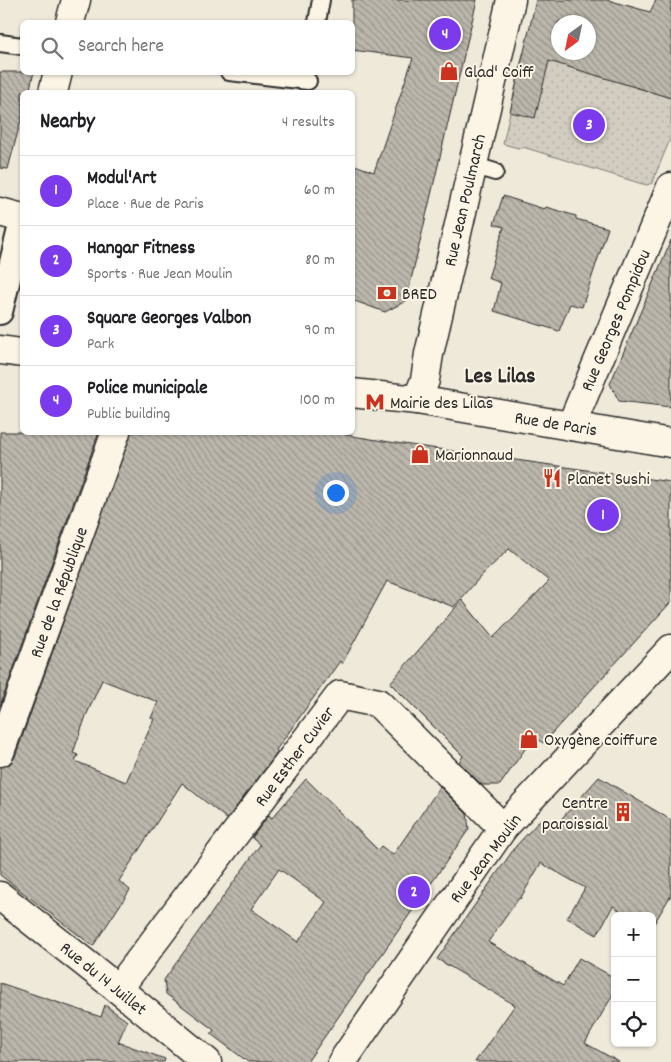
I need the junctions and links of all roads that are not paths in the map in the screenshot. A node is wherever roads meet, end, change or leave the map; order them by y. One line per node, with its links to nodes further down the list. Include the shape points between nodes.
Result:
1 (76, 0): 4 (street)
2 (321, 0): 5 (lane)
3 (511, 0): 20 (street, Rue Jean Poulmarch, via 483,169 429,354 426,380)
4 (71, 20)
5 (317, 20)
6 (0, 43): 7 (lane)
7 (20, 46)
8 (57, 75): 11 (street)
9 (255, 75): 10 (lane)
10 (308, 81)
11 (54, 90)
12 (671, 187): 21 (street, Rue Georges Pompidou)
13 (0, 212): 14 (street)
14 (20, 219)
15 (20, 228): 16 (street)
16 (0, 312)
17 (0, 350): 18 (street)
18 (20, 353)
19 (355, 393): 20 (street, Rue de Paris)
20 (417, 400): 21 (street, Rue de Paris)
21 (571, 426): 23 (street, Rue de Paris)
22 (115, 435): 25 (street, Rue de la République)
23 (671, 443)
24 (671, 649): 26 (street, Rue Jean Moulin)
25 (0, 752)
26 (503, 828): 28 (street, Rue Esther Cuvier, via 378,703 340,695); 30 (street, Rue Jean Moulin)
27 (0, 896): 28 (street, Rue du 14 Juillet)
28 (118, 989): 29 (street, Rue du 14 Juillet)
29 (206, 1062)
30 (342, 1062)

